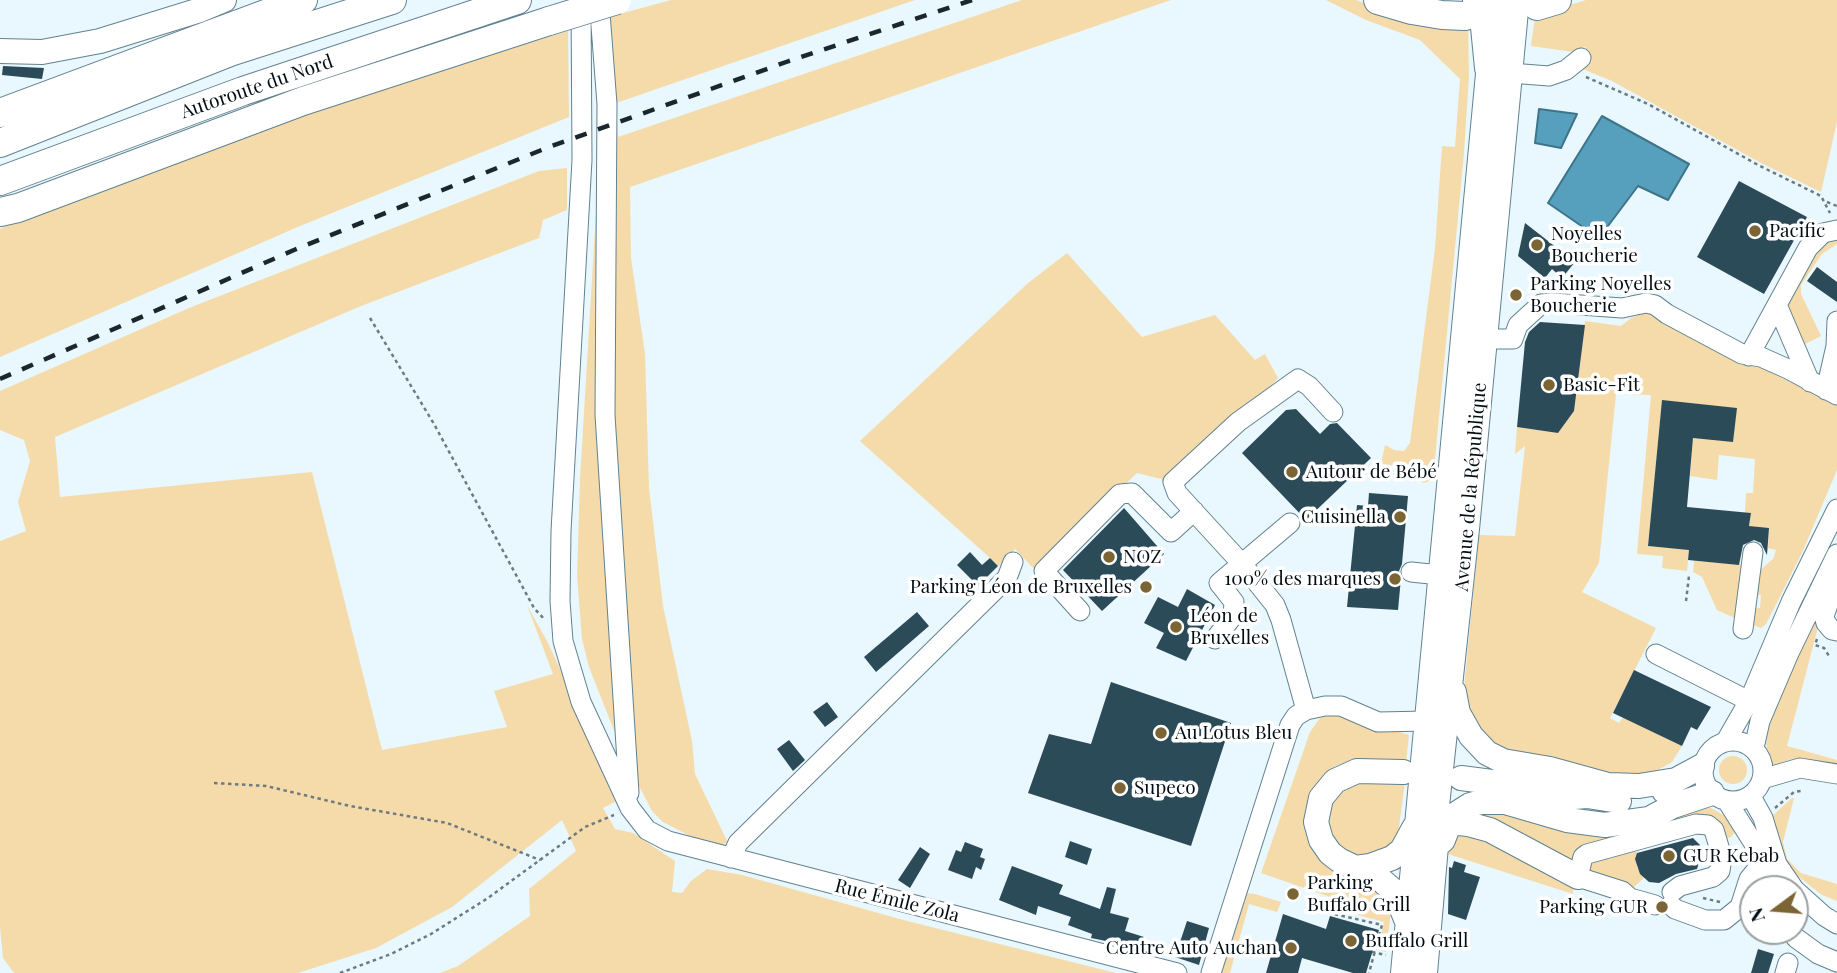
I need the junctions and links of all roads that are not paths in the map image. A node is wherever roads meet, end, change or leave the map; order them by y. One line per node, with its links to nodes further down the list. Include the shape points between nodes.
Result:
1 (223, 0): 11 (main road)
2 (303, 0): 16 (highway)
3 (392, 0): 17 (highway, Autoroute du Nord, via 230,52)
4 (517, 0): 18 (highway, Autoroute du Nord, via 243,91)
5 (581, 0): 57 (street, Rue Émile Zola, via 582,160 561,531 563,641 581,702)
6 (599, 0): 57 (street, via 607,104 605,415)
7 (617, 0): 19 (highway, bridge, via 303,101)
8 (1378, 0): 12 (highway, via 1442,15)
9 (1495, 0): 15 (main road, Avenue de la République)
10 (1537, 2): 15 (main road, Avenue de la République)
11 (198, 5): 13 (main road, via 74,47)
12 (1471, 8): 15 (highway, via 1485,27)
13 (0, 51)
14 (1574, 64): 15 (street, via 1549,76)
15 (1499, 70): 23 (main road, Avenue de la République); 35 (main road, Avenue de la République)
16 (0, 113)
17 (0, 143)
18 (0, 181)
19 (6, 213)
20 (1836, 230): 21 (street, via 1823,233 1808,248)
21 (1778, 307): 24 (street); 25 (street)
22 (1837, 321): 25 (street, via 1836,346)
23 (1485, 339): 24 (street, via 1513,339 1518,325 1541,304 1622,308 1646,303); 42 (main road, Avenue de la République)
24 (1749, 356): 25 (street, via 1761,357)
25 (1824, 389)
26 (1333, 412): 28 (street, via 1298,379 1238,422 1173,482)
27 (1837, 509): 43 (street)
28 (1194, 510): 33 (street); 37 (street, via 1171,532 1132,493 1120,494 1044,571)
29 (1290, 523): 33 (street)
30 (1753, 552): 38 (street)
31 (1837, 560): 47 (street, via 1789,653 1760,721)
32 (1013, 562): 62 (street, via 1007,578 738,843)
33 (1243, 565): 40 (street, via 1219,583 1234,602 1234,616); 44 (street, via 1281,620)
34 (1411, 572): 35 (street)
35 (1440, 575): 45 (main road, Avenue de la République)
36 (1837, 581): 39 (street, via 1824,616)
37 (1080, 611)
38 (1743, 629)
39 (1837, 632)
40 (1215, 639)
41 (1656, 654): 43 (street)
42 (1452, 686): 52 (main road, via 1462,723 1496,758 1608,785); 60 (main road, Avenue de la République)
43 (1749, 701): 46 (street)
44 (1306, 710): 45 (street, via 1341,706 1378,722); 76 (street, via 1290,725)
45 (1427, 721): 59 (main road, Avenue de la République)
46 (1726, 741): 47 (street); 48 (street, via 1710,750)
47 (1754, 748): 53 (street, via 1763,765)
48 (1702, 766): 52 (main road); 55 (street, via 1704,780)
49 (1402, 772): 63 (main road, via 1357,771 1335,780 1321,798 1316,822 1321,840 1330,853)
50 (1835, 774): 53 (street, via 1800,768)
51 (1461, 778): 54 (main road)
52 (1676, 780): 54 (main road, via 1663,792 1639,801)
53 (1757, 790): 55 (street, via 1737,801); 61 (street); 65 (street)
54 (1574, 797): 56 (main road, via 1583,804 1616,811)
55 (1719, 797): 56 (main road); 61 (street)
56 (1674, 806): 58 (main road, via 1649,819 1594,825 1495,801 1470,805)
57 (630, 808): 62 (street, Rue Émile Zola, via 657,836)
58 (1450, 822): 60 (main road); 66 (main road, via 1490,830)
59 (1416, 824): 63 (main road, via 1402,850 1392,858); 70 (main road, Avenue de la République)
60 (1436, 846): 78 (main road, Avenue de la République)
61 (1760, 855): 64 (street); 67 (street, via 1740,907 1724,920 1705,920)
62 (731, 858): 75 (street, Rue Émile Zola)
63 (1355, 868): 70 (main road, via 1395,892)
64 (1771, 875)
65 (1784, 875)
66 (1578, 877): 67 (street, via 1630,898); 67 (street, via 1587,854 1696,824 1709,825 1722,857 1720,871 1680,886)
67 (1666, 901)
68 (1809, 903): 71 (street)
69 (1809, 919): 72 (street)
70 (1407, 923): 77 (main road, Avenue de la République)
71 (1837, 924)
72 (1837, 937)
73 (1790, 956): 74 (street, via 1818,954)
74 (1837, 962)
75 (1167, 972)
76 (1211, 973)
77 (1403, 973)
78 (1425, 973)

